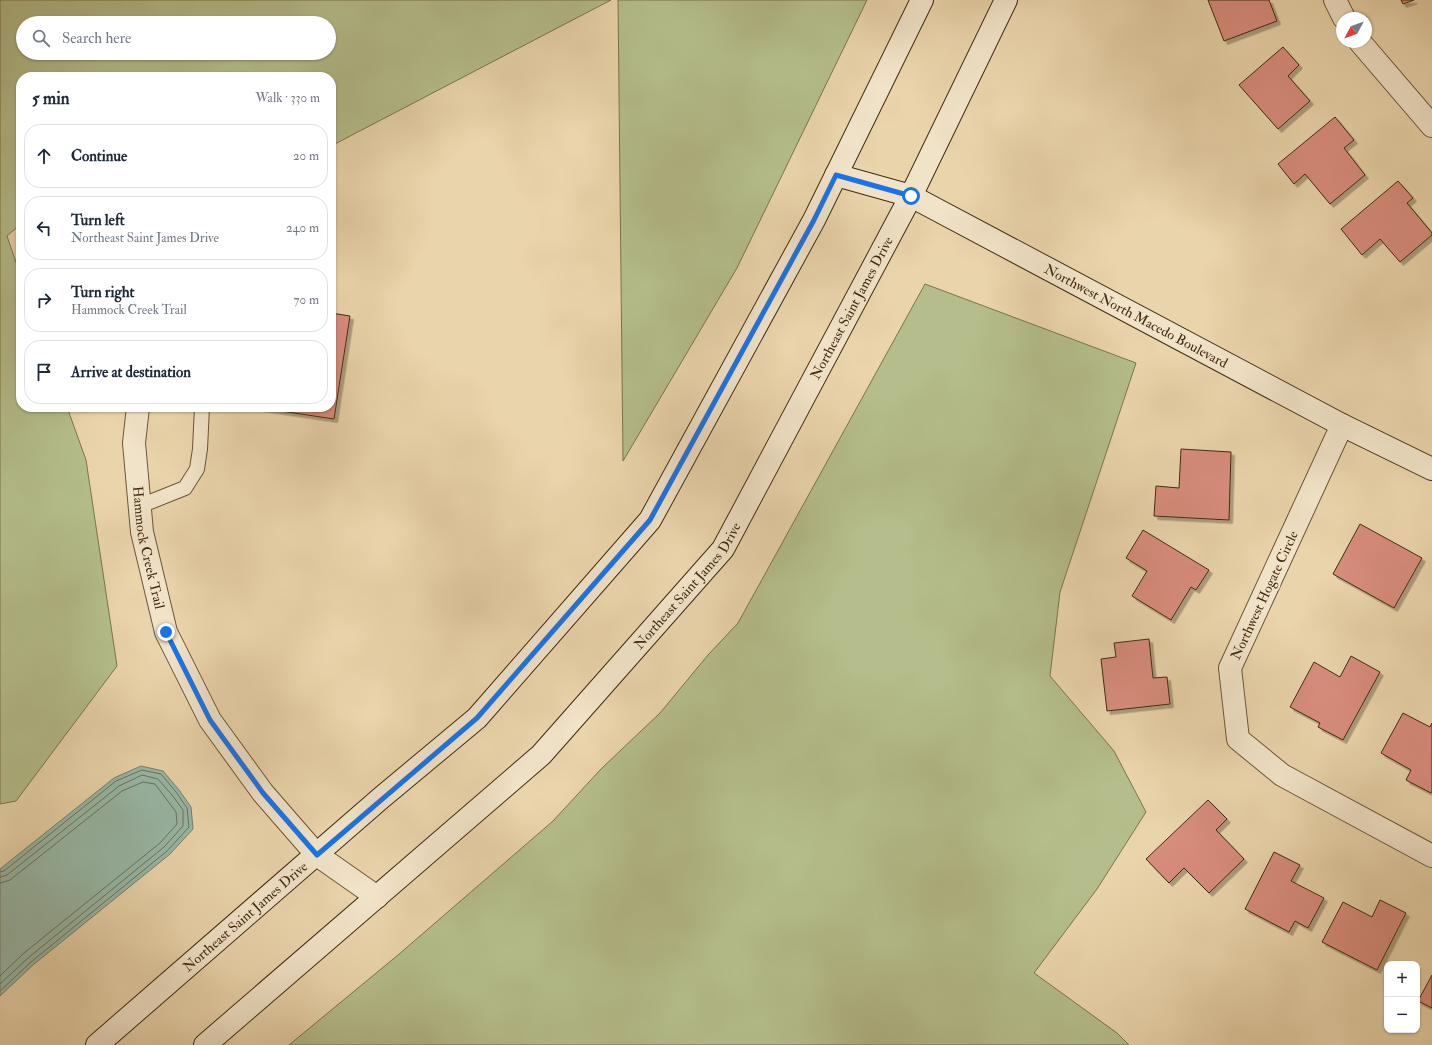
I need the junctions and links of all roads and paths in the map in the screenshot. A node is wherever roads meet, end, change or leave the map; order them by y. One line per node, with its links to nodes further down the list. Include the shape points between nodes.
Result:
1 (922, 0): 7 (main road, Northeast Saint James Drive)
2 (1006, 0): 8 (main road, Northeast Saint James Drive)
3 (1335, 0): 4 (main road)
4 (1341, 12)
5 (1365, 48): 6 (main road)
6 (1432, 126)
7 (836, 175): 8 (main road, Northwest North Macedo Boulevard); 14 (main road, Northeast Saint James Drive, via 650,520 477,718)
8 (911, 196): 11 (main road, Northwest North Macedo Boulevard); 16 (main road, Northeast Saint James Drive, via 722,549 541,755)
9 (137, 412): 13 (main road, Hammock Creek Trail, via 134,443)
10 (202, 412): 13 (lane, via 197,469 184,488)
11 (1342, 425): 12 (main road, Northwest North Macedo Boulevard); 15 (main road, Northwest Hogate Circle, via 1230,668 1238,739 1282,775)
12 (1432, 469)
13 (140, 506): 14 (main road, Hammock Creek Trail, via 142,532 166,632 210,720 263,793)
14 (317, 855): 16 (main road, Hammock Creek Trail); 17 (main road, Northeast Saint James Drive)
15 (1432, 856)
16 (377, 897): 18 (main road, Northeast Saint James Drive)
17 (97, 1045)
18 (205, 1045)

